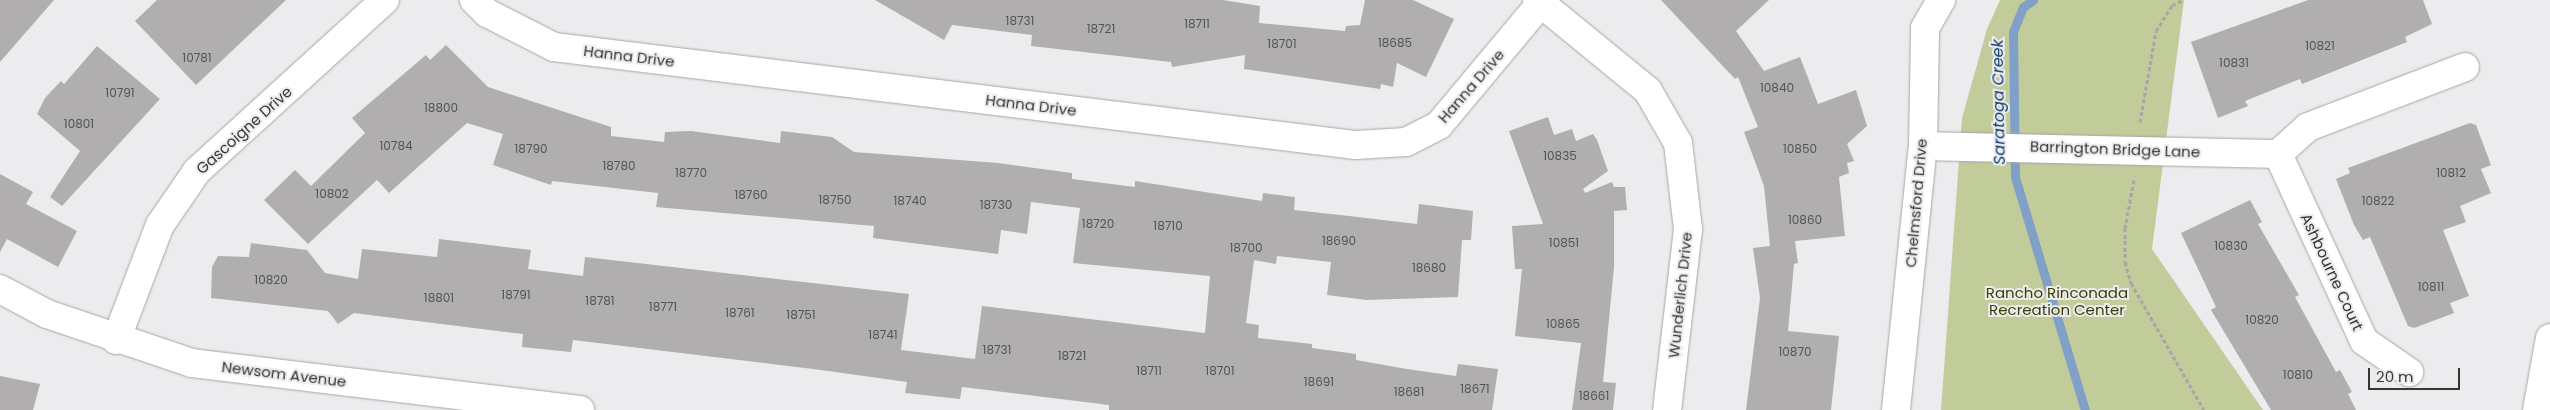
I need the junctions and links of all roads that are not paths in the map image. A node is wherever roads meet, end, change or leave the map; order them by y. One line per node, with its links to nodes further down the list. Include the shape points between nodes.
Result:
1 (385, 0): 10 (main road, Gascoigne Drive, via 197,171 160,225)
2 (474, 0): 4 (main road, Hanna Drive, via 487,12 554,47 1356,145 1406,142 1439,125)
3 (1941, 0): 6 (main road, Chelmsford Drive, via 1925,28)
4 (1539, 2): 13 (main road, Wunderlich Drive, via 1648,90 1678,143 1688,229)
5 (2465, 67): 7 (main road, via 2308,127)
6 (1923, 146): 7 (main road, Barrington Bridge Lane); 14 (main road, Chelmsford Drive)
7 (2278, 154): 11 (main road, Ashbourne Court, via 2364,340)
8 (0, 288): 10 (main road, Newsom Avenue, via 47,314)
9 (2550, 338): 15 (main road)
10 (116, 340): 12 (main road, Newsom Avenue, via 192,363)
11 (2409, 372)
12 (580, 410)
13 (1667, 410)
14 (1896, 410)
15 (2538, 410)

